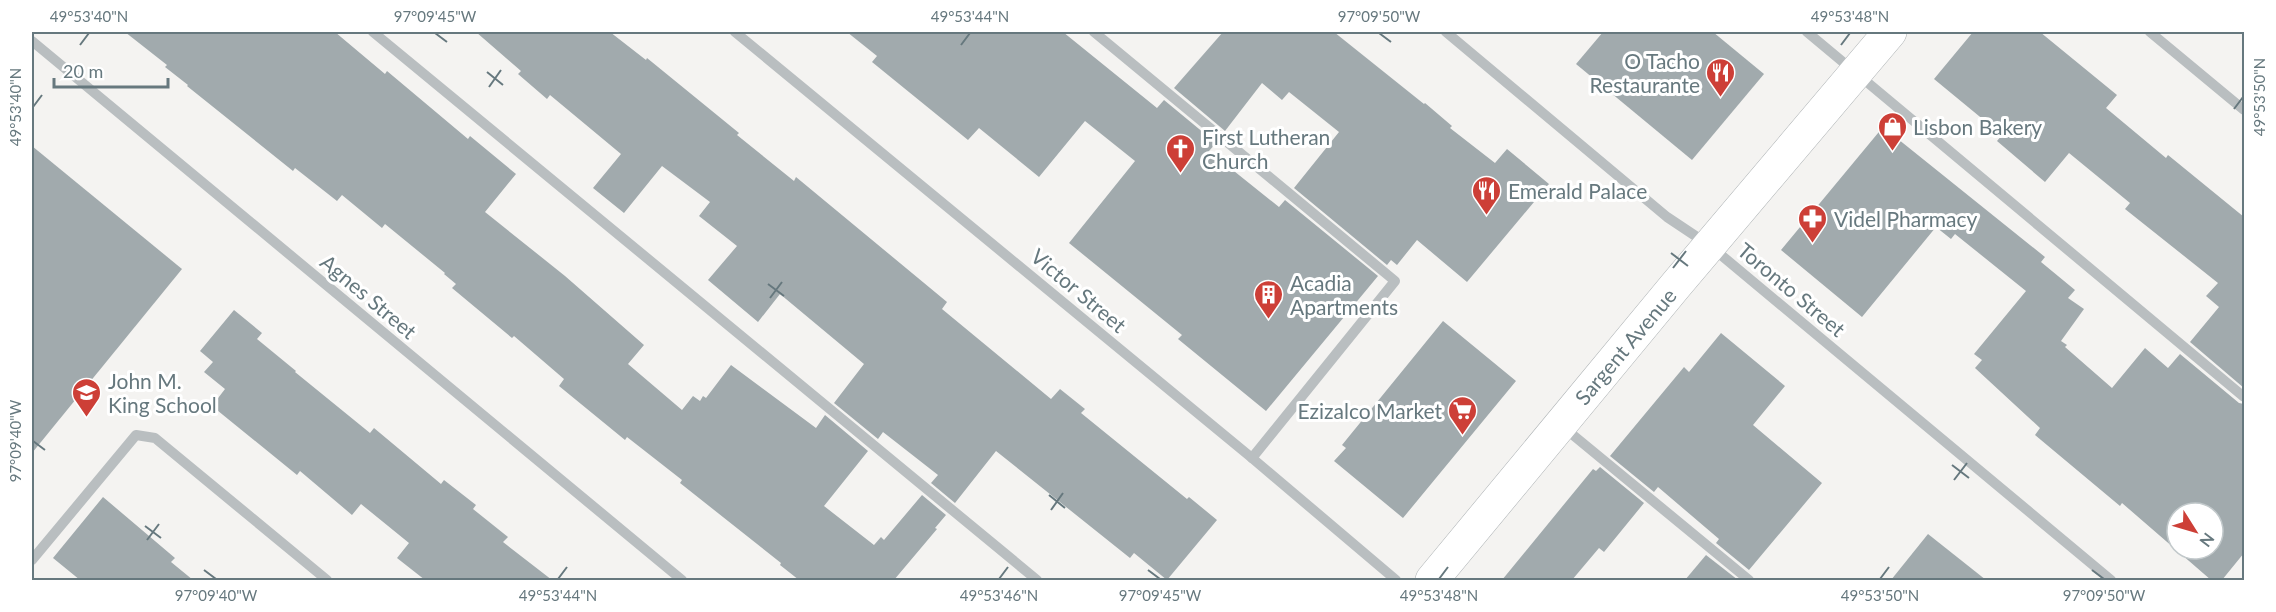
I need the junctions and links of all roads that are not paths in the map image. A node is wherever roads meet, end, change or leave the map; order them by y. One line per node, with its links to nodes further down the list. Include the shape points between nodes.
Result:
1 (373, 32): 18 (street)
2 (735, 32): 14 (street, Victor Street)
3 (1094, 32): 14 (street, via 1395,281)
4 (1446, 32): 11 (street, Toronto Street, via 1667,218)
5 (1807, 32): 9 (street)
6 (1890, 32): 9 (main road, Sargent Avenue)
7 (2150, 32): 10 (street)
8 (32, 41): 17 (street, Agnes Street)
9 (1856, 72): 11 (main road, Sargent Avenue); 12 (street)
10 (2244, 110)
11 (1709, 245): 13 (main road, Sargent Avenue); 22 (street, Toronto Street)
12 (2244, 397)
13 (1561, 424): 20 (main road, Sargent Avenue); 21 (street)
14 (1252, 458): 19 (street, Victor Street)
15 (32, 561): 16 (street, via 136,435 155,438)
16 (327, 580)
17 (682, 580)
18 (1037, 580)
19 (1396, 580)
20 (1432, 580)
21 (1749, 580)
22 (2111, 580)

